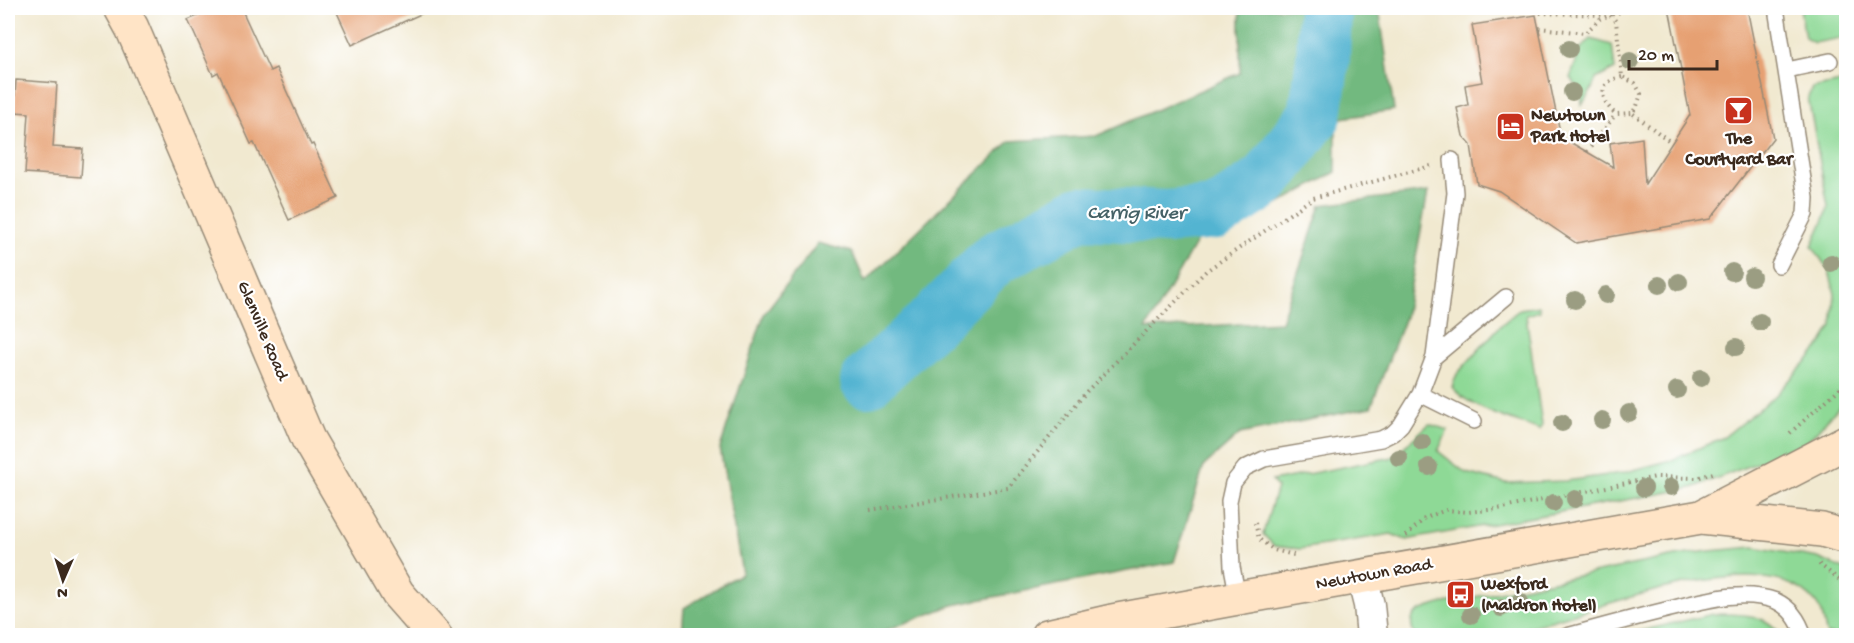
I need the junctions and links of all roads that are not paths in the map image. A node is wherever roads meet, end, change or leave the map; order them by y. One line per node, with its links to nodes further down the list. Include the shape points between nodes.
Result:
1 (121, 8): 16 (main road, Glenville Road, via 308,439 398,594)
2 (1776, 8): 4 (lane)
3 (1830, 61): 4 (lane)
4 (1787, 69): 6 (lane, via 1806,198 1805,214)
5 (1452, 160): 8 (lane, via 1455,193)
6 (1779, 266)
7 (1506, 297): 8 (lane)
8 (1434, 357): 9 (lane)
9 (1420, 394): 10 (lane); 15 (lane, via 1401,425 1381,439 1264,459 1245,468 1233,483 1229,501 1232,567)
10 (1474, 422)
11 (1846, 442): 12 (main road, Newtown Road)
12 (1701, 518): 13 (main road, Newtown Road, via 1822,530); 14 (main road, Newtown Road)
13 (1846, 537)
14 (1362, 577): 15 (main road, Newtown Road); 18 (street)
15 (1238, 598): 17 (main road, Newtown Road)
16 (435, 636)
17 (1047, 636)
18 (1372, 636)
19 (1567, 636): 20 (lane, via 1710,600 1750,596 1790,610 1800,622)
20 (1804, 636)

